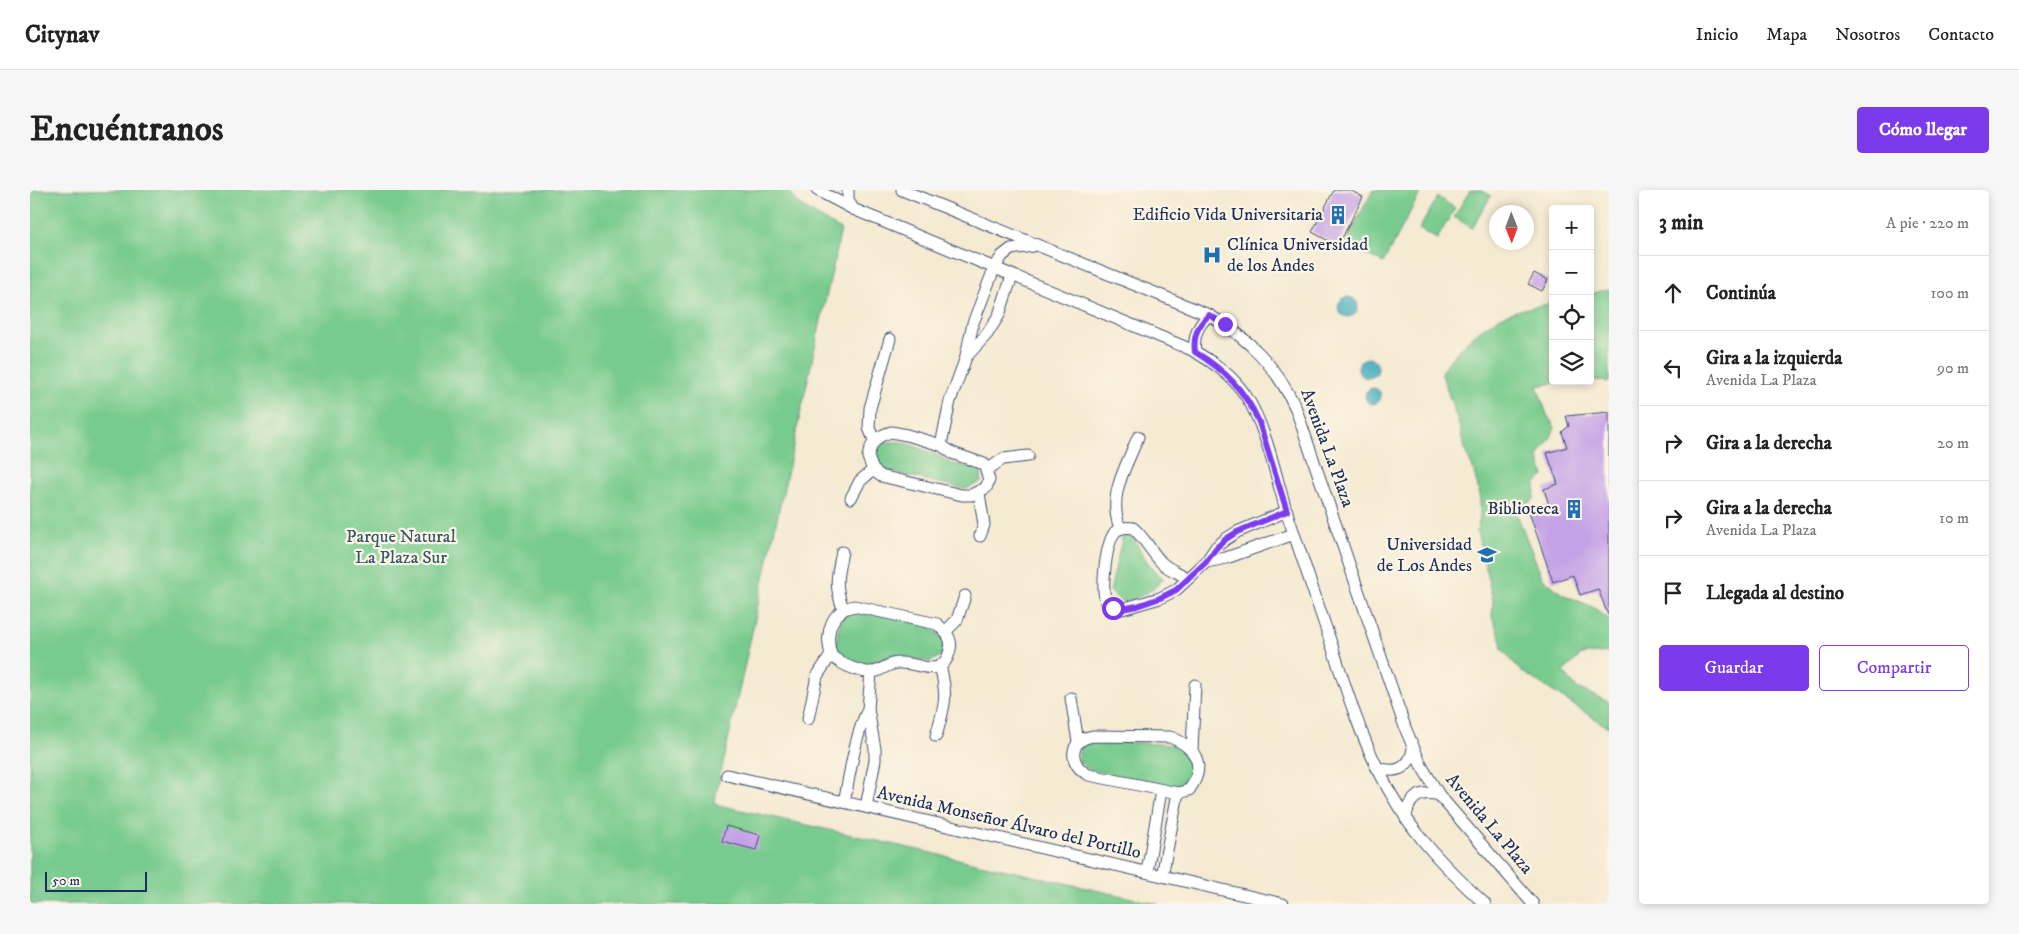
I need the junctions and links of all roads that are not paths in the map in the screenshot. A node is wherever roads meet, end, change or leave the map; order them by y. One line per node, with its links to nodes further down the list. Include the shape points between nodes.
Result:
1 (817, 190): 4 (street)
2 (848, 190): 4 (street, via 848,200)
3 (902, 190): 5 (street, Avenida La Plaza)
4 (853, 209): 6 (street)
5 (1036, 246): 6 (street, via 1011,249); 8 (street, Avenida La Plaza)
6 (994, 269): 7 (street); 11 (street, via 973,323)
7 (1012, 276): 10 (street); 11 (street, via 987,334)
8 (1209, 315): 10 (street, via 1195,336); 39 (street, Avenida La Plaza, via 1254,347 1288,391)
9 (890, 339): 13 (street, via 870,408 869,428)
10 (1195, 352): 20 (street, via 1226,374 1253,408)
11 (965, 360): 14 (street, via 950,401)
12 (1138, 437): 21 (street, via 1116,492 1114,507)
13 (874, 440): 14 (street, via 891,432); 16 (street, via 868,457)
14 (942, 445): 17 (street, via 952,453 984,464)
15 (1028, 456): 17 (street, via 1003,459)
16 (874, 470): 18 (street, via 881,476 962,495); 19 (street, via 860,481)
17 (987, 470): 18 (street, via 989,480 986,488)
18 (978, 493): 23 (street, via 984,525)
19 (851, 498)
20 (1287, 511): 22 (street); 25 (street, via 1237,532 1216,548)
21 (1120, 528): 26 (street, via 1133,528 1164,565); 26 (street, via 1114,533 1104,576 1106,604 1122,609 1137,606 1176,590)
22 (1294, 534): 25 (street); 41 (street)
23 (980, 536)
24 (842, 552): 28 (street, via 836,590)
25 (1206, 562): 26 (street)
26 (1186, 578)
27 (965, 596): 29 (street, via 957,620)
28 (843, 608): 29 (street, via 854,606 937,624); 30 (street, via 834,617 828,639)
29 (946, 631): 31 (street, via 951,647 947,660)
30 (831, 655): 32 (street, via 845,666); 36 (street, via 817,676)
31 (940, 665): 32 (street, via 929,669 900,662); 37 (street, via 946,701)
32 (871, 672): 35 (street)
33 (1196, 685): 40 (street)
34 (1071, 698): 38 (street)
35 (868, 709): 46 (street, via 860,724); 47 (street, via 875,749)
36 (808, 719)
37 (936, 736)
38 (1078, 742): 40 (street, via 1093,736 1170,737); 43 (street, via 1074,764 1080,771)
39 (1413, 749): 41 (street, via 1412,758 1401,768 1392,771); 45 (street, Avenida La Plaza)
40 (1192, 750): 44 (street, via 1197,758 1198,775 1189,790)
41 (1376, 767): 48 (street)
42 (727, 775): 46 (street, Avenida Monseñor Álvaro del Portillo)
43 (1161, 791): 44 (street); 49 (street)
44 (1178, 794): 50 (street)
45 (1439, 796): 48 (street, via 1419,794 1406,809); 53 (street, Avenida La Plaza)
46 (844, 802): 47 (street, Avenida Monseñor Álvaro del Portillo)
47 (866, 807): 49 (street, Avenida Monseñor Álvaro del Portillo)
48 (1406, 819): 52 (street, via 1433,855)
49 (1147, 872): 50 (street, Avenida Monseñor Álvaro del Portillo)
50 (1162, 876): 51 (street, Avenida Monseñor Álvaro del Portillo)
51 (1283, 904)
52 (1485, 904)
53 (1534, 904)

